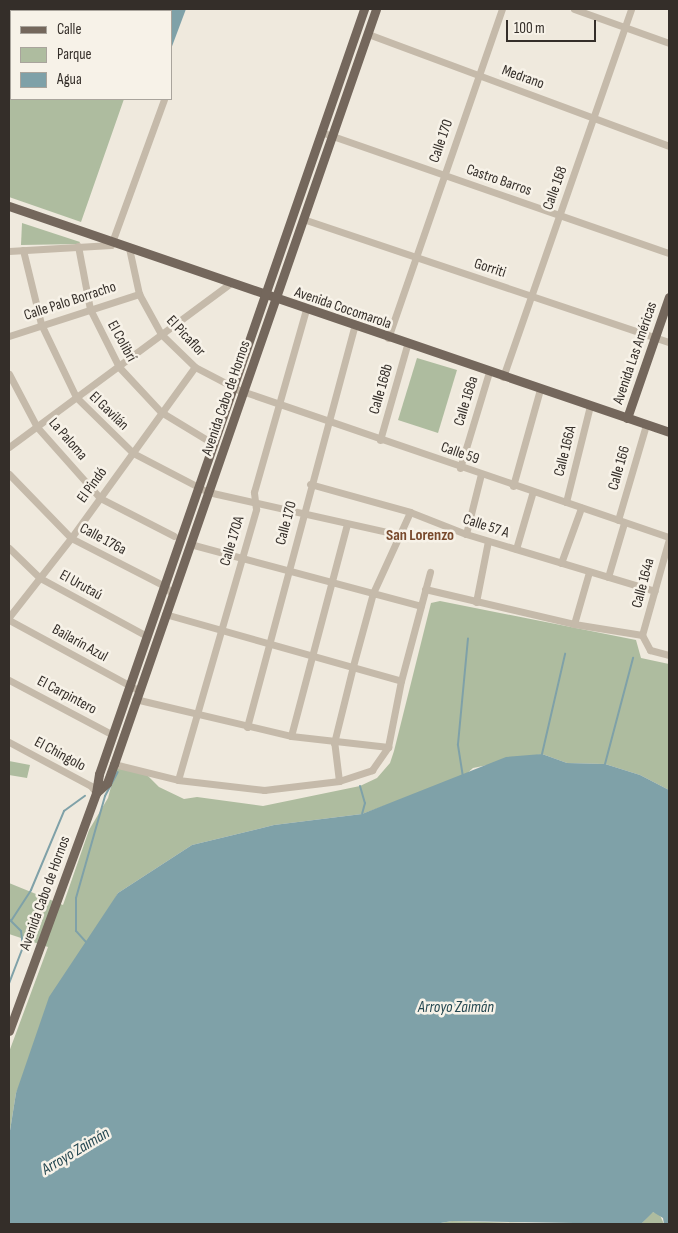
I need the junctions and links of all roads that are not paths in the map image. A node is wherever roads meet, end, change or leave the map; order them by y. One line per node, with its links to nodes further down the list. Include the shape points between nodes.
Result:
1 (364, 9): 12 (main road, Avenida Cabo de Hornos)
2 (376, 9): 7 (main road, Avenida Cabo de Hornos)
3 (502, 9): 9 (street, Calle 170)
4 (574, 9): 6 (street)
5 (631, 9): 6 (street, Calle 168)
6 (625, 27): 8 (street); 11 (street, Calle 168)
7 (368, 34): 9 (street, Medrano); 13 (main road, Avenida Cabo de Hornos)
8 (669, 43)
9 (479, 75): 11 (street, Medrano); 15 (street, Calle 170)
10 (164, 100): 19 (street)
11 (594, 118): 14 (street, Medrano); 17 (street, Calle 168)
12 (321, 132): 13 (street, Castro Barros); 28 (main road, Avenida Cabo de Hornos)
13 (332, 136): 15 (street, Castro Barros); 18 (main road, Avenida Cabo de Hornos)
14 (669, 146)
15 (444, 175): 17 (street, Castro Barros); 25 (street, Calle 170)
16 (9, 206): 19 (main road, Avenida Cocomarola)
17 (559, 215): 24 (street, Castro Barros); 29 (street, Calle 168)
18 (303, 220): 25 (street, Gorriti); 31 (main road, Avenida Cabo de Hornos)
19 (114, 242): 20 (street, via 110,246); 21 (main road, Avenida Cocomarola)
20 (78, 246): 22 (street); 32 (street, El Colibrí)
21 (129, 248): 26 (main road, Avenida Cocomarola); 27 (street, El Picaflor)
22 (23, 250): 23 (street); 34 (street, El Gavilán)
23 (9, 251)
24 (669, 253)
25 (415, 257): 29 (street, Gorriti); 39 (street, Calle 170)
26 (231, 283): 28 (main road, Avenida Cocomarola); 36 (street)
27 (139, 294): 32 (street, Calle Palo Borracho); 36 (street, El Picaflor)
28 (265, 294): 31 (main road, Avenida Cocomarola); 47 (main road, Avenida Cabo de Hornos)
29 (532, 296): 38 (street, Gorriti); 46 (street, Calle 168)
30 (669, 297): 38 (main road, Avenida Las Américas)
31 (275, 298): 33 (main road, Avenida Cocomarola); 49 (main road, Avenida Cabo de Hornos)
32 (90, 309): 34 (street, Calle Palo Borracho); 42 (street, El Colibrí)
33 (306, 310): 35 (main road, Avenida Cocomarola); 51 (street, Calle 170A)
34 (41, 324): 37 (street, Calle Palo Borracho); 50 (street, El Gavilán)
35 (354, 327): 39 (main road, Avenida Cocomarola); 55 (street, Calle 170)
36 (161, 334): 42 (street); 43 (street, El Picaflor)
37 (9, 336)
38 (655, 337): 40 (street, Gorriti); 54 (main road, Avenida Las Américas)
39 (388, 338): 41 (main road, Avenida Cocomarola)
40 (669, 342)
41 (407, 345): 44 (main road, Avenida Cocomarola); 60 (street, Calle 168b)
42 (119, 367): 50 (street); 53 (street, El Colibrí)
43 (195, 368): 47 (street, El Picaflor); 53 (street, El Pindó)
44 (489, 372): 46 (main road, Avenida Cocomarola); 63 (street, Calle 168a)
45 (9, 374): 57 (street, La Paloma)
46 (503, 377): 48 (main road, Avenida Cocomarola)
47 (233, 387): 49 (street, El Picaflor); 68 (main road, Avenida Cabo de Hornos)
48 (540, 389): 52 (main road, Avenida Cocomarola); 67 (street)
49 (243, 390): 51 (street, Calle 59); 69 (main road, Avenida Cabo de Hornos)
50 (76, 397): 57 (street); 62 (street, El Gavilán)
51 (278, 401): 55 (street, Calle 59); 72 (street, Calle 170A, via 254,492)
52 (590, 406): 54 (main road, Avenida Cocomarola); 73 (street, Calle 166A)
53 (161, 412): 59 (street, El Colibrí); 62 (street, El Pindó)
54 (627, 418): 56 (main road, Avenida Cocomarola)
55 (328, 420): 60 (street, Calle 59); 66 (street, Calle 170)
56 (646, 424): 58 (main road, Avenida Cocomarola); 77 (street, Calle 166)
57 (37, 427): 61 (street); 71 (street, La Paloma)
58 (669, 432)
59 (207, 440)
60 (380, 440): 63 (street, Calle 59)
61 (9, 448)
62 (132, 452): 68 (street, El Gavilán); 71 (street, El Pindó)
63 (460, 468): 65 (street, Calle 59)
64 (9, 474): 82 (street, Calle 176a)
65 (481, 474): 67 (street, Calle 59); 79 (street)
66 (310, 484): 75 (street, Calle 57 A); 76 (street, Calle 170)
67 (513, 486): 70 (street, Calle 59)
68 (198, 487): 69 (street, El Gavilán); 96 (main road, Avenida Cabo de Hornos)
69 (208, 492): 72 (street, El Gavilán); 85 (main road, Avenida Cabo de Hornos)
70 (533, 492): 73 (street, Calle 59); 87 (street)
71 (100, 498): 81 (street, La Paloma); 82 (street, El Pindó)
72 (255, 502): 76 (street, El Gavilán); 88 (street, Calle 170A, via 256,509)
73 (566, 502): 74 (street, Calle 59)
74 (581, 508): 77 (street, Calle 59); 89 (street)
75 (410, 512): 79 (street, Calle 57 A); 80 (street)
76 (303, 514): 78 (street, El Gavilán); 90 (street, Calle 170)
77 (621, 521): 83 (street, Calle 59); 93 (street, Calle 166)
78 (346, 524): 80 (street, El Gavilán); 95 (street)
79 (466, 534): 84 (street, Calle 57 A)
80 (401, 535): 99 (street)
81 (174, 536)
82 (71, 538): 94 (street, El Pindó); 96 (street, Calle 176a)
83 (669, 538): 98 (street, Calle 164a)
84 (488, 541): 87 (street, Calle 57 A); 101 (street)
85 (190, 544): 88 (street); 100 (main road, Avenida Cabo de Hornos)
86 (9, 548): 94 (street, El Urutaú)
87 (516, 549): 89 (street, Calle 57 A)
88 (241, 558): 90 (street); 106 (street, Calle 170A)
89 (562, 563): 92 (street, Calle 57 A)
90 (287, 570): 95 (street); 109 (street, Calle 170)
91 (430, 572): 97 (street)
92 (589, 572): 93 (street, Calle 57 A); 105 (street)
93 (608, 577): 98 (street, Calle 57 A)
94 (40, 578): 104 (street, El Pindó); 108 (street, El Urutaú)
95 (331, 582): 99 (street); 110 (street)
96 (165, 586): 100 (street, Calle 176a); 108 (main road, Avenida Cabo de Hornos)
97 (425, 589): 101 (street); 102 (street)
98 (655, 591): 107 (street, Calle 164a)
99 (373, 593): 102 (street); 112 (street)
100 (172, 594): 103 (main road, Avenida Cabo de Hornos)
101 (476, 602): 105 (street)
102 (421, 606): 114 (street)
103 (165, 614): 106 (street); 116 (main road, Avenida Cabo de Hornos)
104 (9, 618): 115 (street, Bailarín Azul)
105 (574, 624): 107 (street)
106 (220, 629): 109 (street); 117 (street, Calle 170A)
107 (642, 635): 111 (street, via 650,650)
108 (147, 636): 115 (main road, Avenida Cabo de Hornos)
109 (268, 642): 110 (street); 118 (street, Calle 170)
110 (313, 654): 112 (street); 120 (street)
111 (669, 655)
112 (353, 666): 114 (street); 122 (street)
113 (9, 680): 119 (street, El Carpintero)
114 (401, 681): 123 (street)
115 (130, 686): 116 (street, Bailarín Azul); 119 (main road, Avenida Cabo de Hornos)
116 (137, 695): 117 (street, Bailarín Azul); 124 (main road, Avenida Cabo de Hornos)
117 (197, 716): 118 (street, Bailarín Azul); 125 (street, Calle 170A)
118 (247, 728): 120 (street, Bailarín Azul)
119 (113, 735): 127 (main road, Avenida Cabo de Hornos)
120 (291, 736): 122 (street, Bailarín Azul)
121 (9, 742): 127 (street, El Chingolo, via 91,786)
122 (334, 743): 123 (street, Bailarín Azul); 126 (street)
123 (388, 747): 126 (street, via 372,770)
124 (114, 764): 125 (street); 127 (main road, Avenida Cabo de Hornos, via 106,783)
125 (178, 780): 126 (street, via 264,790)
126 (339, 781)
127 (96, 793): 128 (main road, Avenida Cabo de Hornos)
128 (9, 1031)

